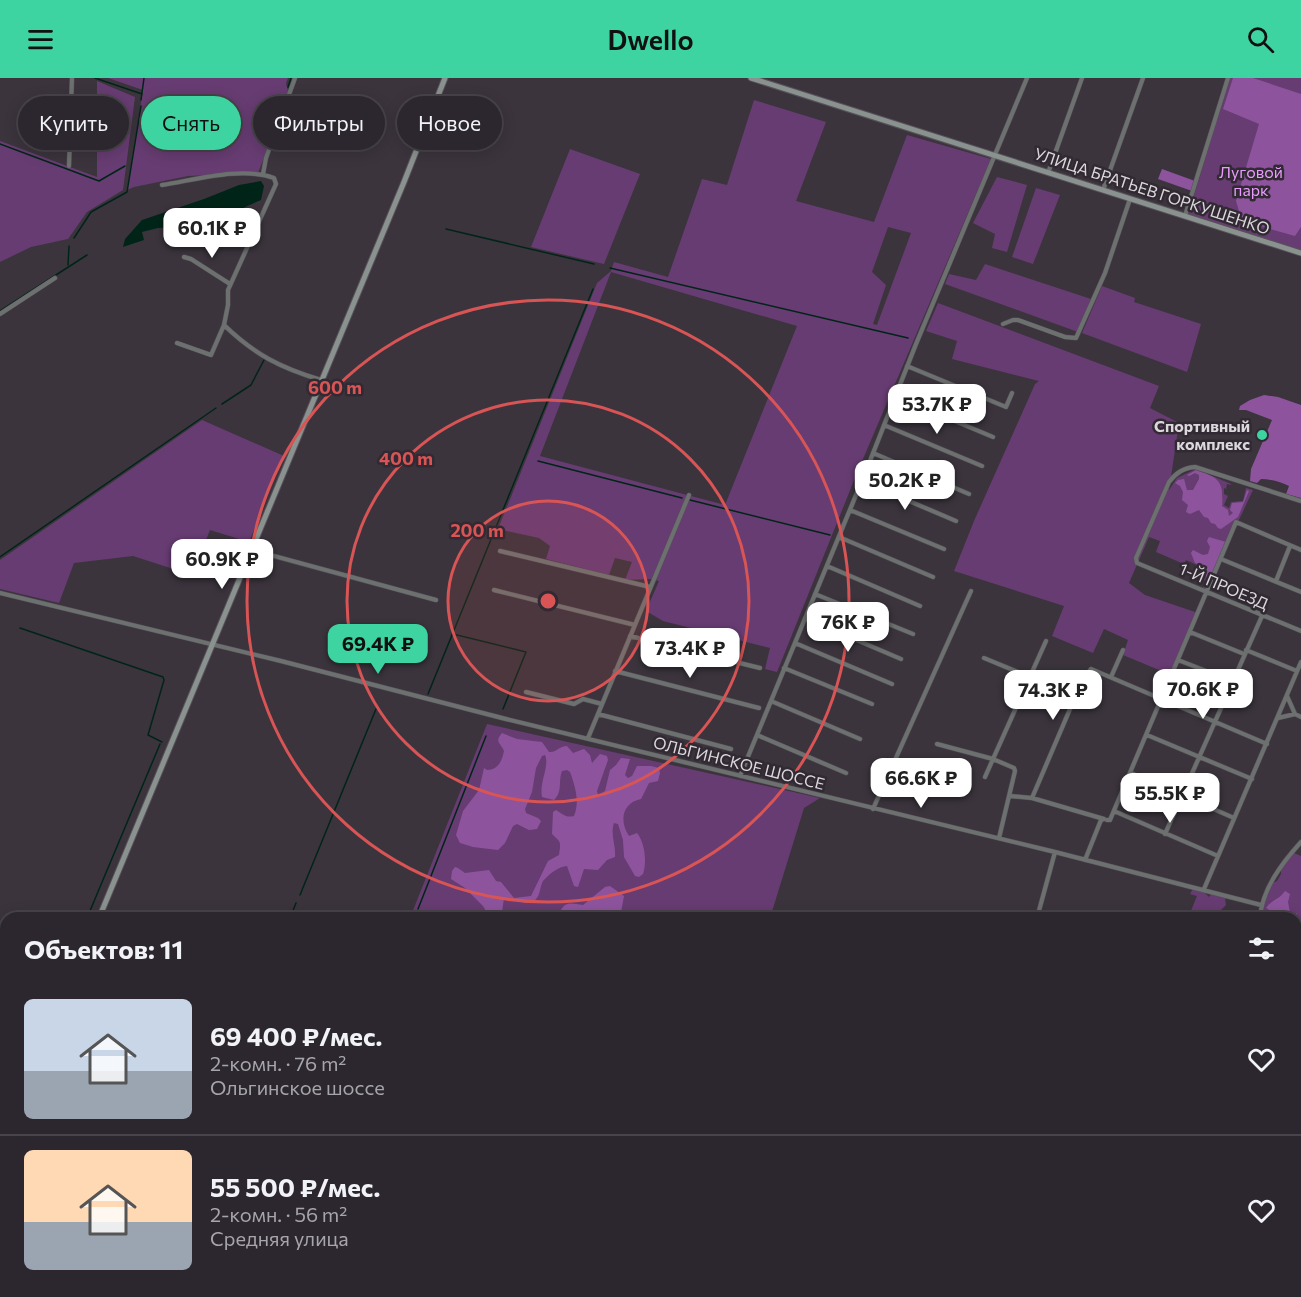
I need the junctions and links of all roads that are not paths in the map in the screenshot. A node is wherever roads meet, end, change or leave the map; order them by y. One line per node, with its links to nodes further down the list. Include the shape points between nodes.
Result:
1 (72, 78): 10 (street)
2 (295, 78): 12 (street)
3 (445, 78): 26 (street)
4 (752, 78): 9 (street, УЛИЦА БРАТЬЕВ ГОРКУШЕНКО)
5 (1027, 78): 9 (street)
6 (1082, 78): 11 (street)
7 (1143, 78): 14 (street)
8 (1228, 78): 16 (street)
9 (994, 155): 11 (street, УЛИЦА БРАТЬЕВ ГОРКУШЕНКО); 25 (street)
10 (69, 166)
11 (1048, 173): 14 (street, УЛИЦА БРАТЬЕВ ГОРКУШЕНКО)
12 (263, 174): 13 (street, via 214,176); 20 (street, via 274,178 276,184)
13 (162, 185)
14 (1103, 190): 15 (street, УЛИЦА БРАТЬЕВ ГОРКУШЕНКО)
15 (1130, 199): 16 (street, УЛИЦА БРАТЬЕВ ГОРКУШЕНКО); 22 (street, via 1105,273 1076,338 1018,320)
16 (1185, 216): 17 (street, УЛИЦА БРАТЬЕВ ГОРКУШЕНКО)
17 (1301, 253)
18 (184, 257): 20 (street)
19 (55, 278): 21 (street)
20 (231, 284): 23 (street)
21 (0, 314)
22 (1003, 324)
23 (224, 325): 24 (street, via 210,355); 26 (street, via 267,360)
24 (177, 343)
25 (907, 366): 27 (street, via 1006,407); 28 (street)
26 (321, 380): 42 (street)
27 (1012, 393)
28 (895, 396): 29 (street); 30 (street)
29 (884, 425): 31 (street); 32 (street)
30 (993, 437)
31 (873, 453): 33 (street); 34 (street)
32 (982, 466)
33 (862, 481): 37 (street); 38 (street)
34 (969, 494)
35 (689, 495): 49 (street)
36 (1301, 501): 52 (street, 1-Й ПРОЕЗД, via 1195,467 1174,475 1137,562)
37 (850, 510): 39 (street); 41 (street)
38 (956, 521)
39 (838, 537): 46 (street); 47 (street)
40 (1290, 546): 43 (street); 45 (street, via 1236,522); 48 (street)
41 (944, 549)
42 (251, 550): 56 (street); 67 (street)
43 (1301, 550)
44 (500, 551): 49 (street)
45 (1221, 559): 48 (street); 52 (street)
46 (827, 566): 55 (street); 57 (street)
47 (933, 577)
48 (1276, 581): 53 (street)
49 (650, 587): 60 (street)
50 (494, 590): 60 (street)
51 (971, 591): 111 (street)
52 (1207, 591): 58 (street, 1-Й ПРОЕЗД); 62 (street)
53 (1301, 592)
54 (0, 593): 67 (street, ОЛЬГИНСКОЕ ШОССЕ)
55 (815, 594): 59 (street); 63 (street)
56 (436, 600)
57 (921, 606)
58 (1262, 616): 61 (street, 1-Й ПРОЕЗД); 69 (street)
59 (805, 618): 66 (street); 71 (street)
60 (635, 625): 64 (street)
61 (1301, 631)
62 (1190, 632): 69 (street); 72 (street)
63 (913, 634)
64 (630, 636): 74 (street); 76 (street)
65 (1046, 640): 78 (street)
66 (795, 643): 75 (street); 81 (street)
67 (212, 644): 96 (street, ОЛЬГИНСКОЕ ШОССЕ); 123 (street)
68 (1124, 650): 79 (street)
69 (1245, 652): 77 (street); 80 (street)
70 (984, 658): 78 (street)
71 (901, 659)
72 (1178, 660): 80 (street); 84 (street)
73 (1301, 662): 77 (street)
74 (760, 668)
75 (784, 668): 85 (street); 87 (street)
76 (615, 671): 86 (street); 88 (street)
77 (1297, 671): 83 (street)
78 (1030, 677): 102 (street)
79 (1112, 677): 84 (street); 110 (street, via 1094,669 1088,671)
80 (1232, 681): 93 (street)
81 (892, 684)
82 (526, 692): 86 (street, via 574,704 583,699)
83 (1287, 696): 90 (street); 92 (street)
84 (1162, 699): 93 (street); 95 (street)
85 (771, 701): 94 (street); 97 (street)
86 (602, 704): 89 (street)
87 (872, 704)
88 (759, 708)
89 (598, 714): 96 (street); 100 (street)
90 (1295, 714): 91 (street); 92 (street)
91 (1301, 717)
92 (1278, 719): 99 (street)
93 (1214, 722): 99 (street); 101 (street)
94 (757, 735): 103 (street); 105 (street)
95 (1147, 735): 101 (street); 104 (street)
96 (588, 738): 105 (street, ОЛЬГИНСКОЕ ШОССЕ)
97 (860, 739)
98 (937, 744): 102 (street)
99 (1267, 744): 107 (street)
100 (731, 749)
101 (1199, 758): 107 (street); 109 (street)
102 (993, 759): 106 (street); 108 (street, via 1014,768)
103 (846, 773)
104 (1131, 773): 109 (street); 112 (street)
105 (740, 776): 111 (street, ОЛЬГИНСКОЕ ШОССЕ)
106 (985, 777)
107 (1252, 779): 114 (street)
108 (1010, 796): 110 (street); 116 (street)
109 (1182, 796): 114 (street); 115 (street)
110 (1032, 798): 113 (street)
111 (873, 809): 116 (street, ОЛЬГИНСКОЕ ШОССЕ)
112 (1114, 811): 113 (street, via 1110,820); 115 (street)
113 (1106, 819): 120 (street, via 1101,820)
114 (1234, 819): 119 (street)
115 (1166, 834): 119 (street)
116 (999, 838): 118 (street, ОЛЬГИНСКОЕ ШОССЕ)
117 (1301, 842): 122 (street, via 1277,871)
118 (1055, 852): 120 (street, ОЛЬГИНСКОЕ ШОССЕ); 124 (street)
119 (1218, 856): 121 (street)
120 (1085, 860): 121 (street, ОЛЬГИНСКОЕ ШОССЕ)
121 (1204, 889): 122 (street, ОЛЬГИНСКОЕ ШОССЕ)
122 (1261, 904): 125 (street)
123 (101, 912)
124 (1039, 912)
125 (1260, 912)

